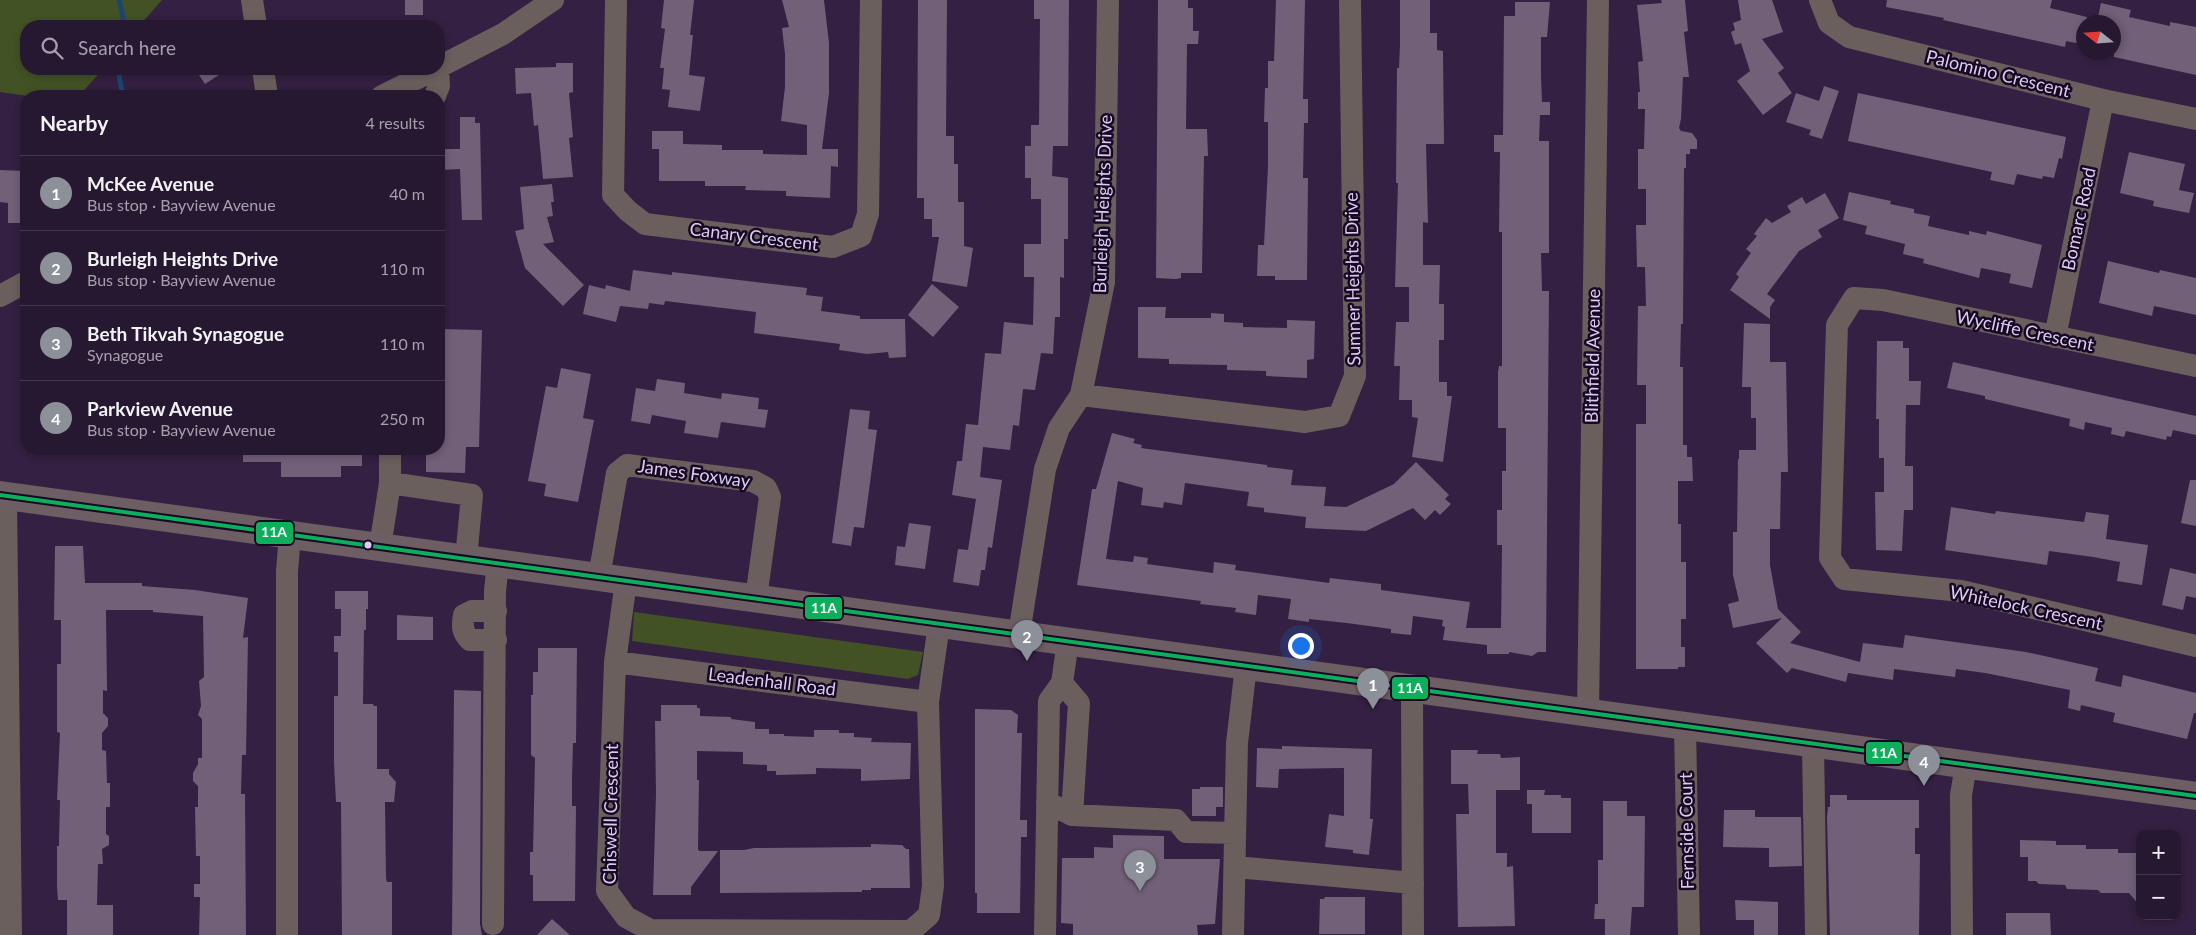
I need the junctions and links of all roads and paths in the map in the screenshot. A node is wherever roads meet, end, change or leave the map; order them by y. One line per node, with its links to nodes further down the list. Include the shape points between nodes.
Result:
1 (252, 0): 9 (street)
2 (553, 0): 10 (street, via 503,34)
3 (616, 0): 4 (street, Canary Crescent, via 613,194 623,206 645,224 833,247 861,236 868,214)
4 (871, 0)
5 (1108, 0): 24 (street, Burleigh Heights Drive, via 1104,282)
6 (1350, 0): 24 (street, Sumner Heights Drive, via 1355,376 1339,416 1305,422)
7 (1598, 0): 46 (street, Blithfield Avenue)
8 (1820, 0): 17 (street, Palomino Crescent, via 1829,23 1849,37)
9 (255, 20)
10 (445, 64)
11 (264, 75): 14 (street)
12 (423, 75): 15 (street)
13 (438, 75): 16 (street)
14 (267, 90)
15 (394, 90)
16 (437, 90)
17 (2103, 100): 18 (street, Palomino Crescent); 22 (street, Bomarc Road)
18 (2196, 119)
19 (20, 285): 20 (street)
20 (0, 296)
21 (1854, 298): 22 (street, Wycliffe Crescent, via 1883,300); 40 (street, Whitelock Crescent, via 1837,325 1830,558 1844,580 1961,591)
22 (2055, 338): 23 (street, Wycliffe Crescent)
23 (2196, 366)
24 (1081, 395): 37 (street, Burleigh Heights Drive, via 1059,428 1046,469)
25 (390, 455): 26 (street)
26 (390, 483): 29 (street); 30 (street, via 472,495)
27 (3, 495): 28 (main road); 57 (street)
28 (290, 535): 29 (main road); 58 (street, via 287,571)
29 (380, 547): 30 (main road)
30 (466, 559): 31 (main road)
31 (498, 563): 32 (main road); 35 (street)
32 (599, 577): 33 (main road); 34 (street, James Foxway, via 618,473 622,467 627,465 753,481 766,488 770,497)
33 (626, 581): 34 (main road); 41 (street, Chiswell Crescent)
34 (756, 598): 36 (main road)
35 (496, 611): 38 (street); 38 (street, via 472,611 464,615 462,624 464,634 470,640)
36 (939, 624): 37 (main road); 45 (street, Chiswell Crescent)
37 (1019, 634): 39 (main road)
38 (496, 640): 56 (street)
39 (1068, 641): 42 (main road); 43 (street)
40 (2196, 646)
41 (615, 662): 45 (street, Leadenhall Road); 45 (street, Chiswell Crescent, via 607,891 626,917 650,930 911,931 929,915 933,886)
42 (1246, 666): 44 (main road); 53 (street, via 1237,743)
43 (1062, 683): 51 (street, via 1049,701); 52 (street, via 1079,703)
44 (1412, 689): 46 (main road); 55 (street)
45 (928, 702)
46 (1588, 713): 47 (main road)
47 (1685, 726): 48 (main road); 62 (street, Fernside Court)
48 (1813, 744): 49 (main road); 63 (street)
49 (1966, 765): 50 (main road); 64 (street, via 1960,800)
50 (2196, 796)
51 (1047, 802): 52 (street); 59 (street)
52 (1072, 815): 53 (street, via 1176,820 1186,832)
53 (1235, 833): 54 (street)
54 (1235, 867): 55 (street); 60 (street)
55 (1413, 883): 61 (street)
56 (493, 924)
57 (11, 935)
58 (287, 935)
59 (1046, 935)
60 (1233, 935)
61 (1413, 935)
62 (1689, 935)
63 (1816, 935)
64 (1962, 935)

